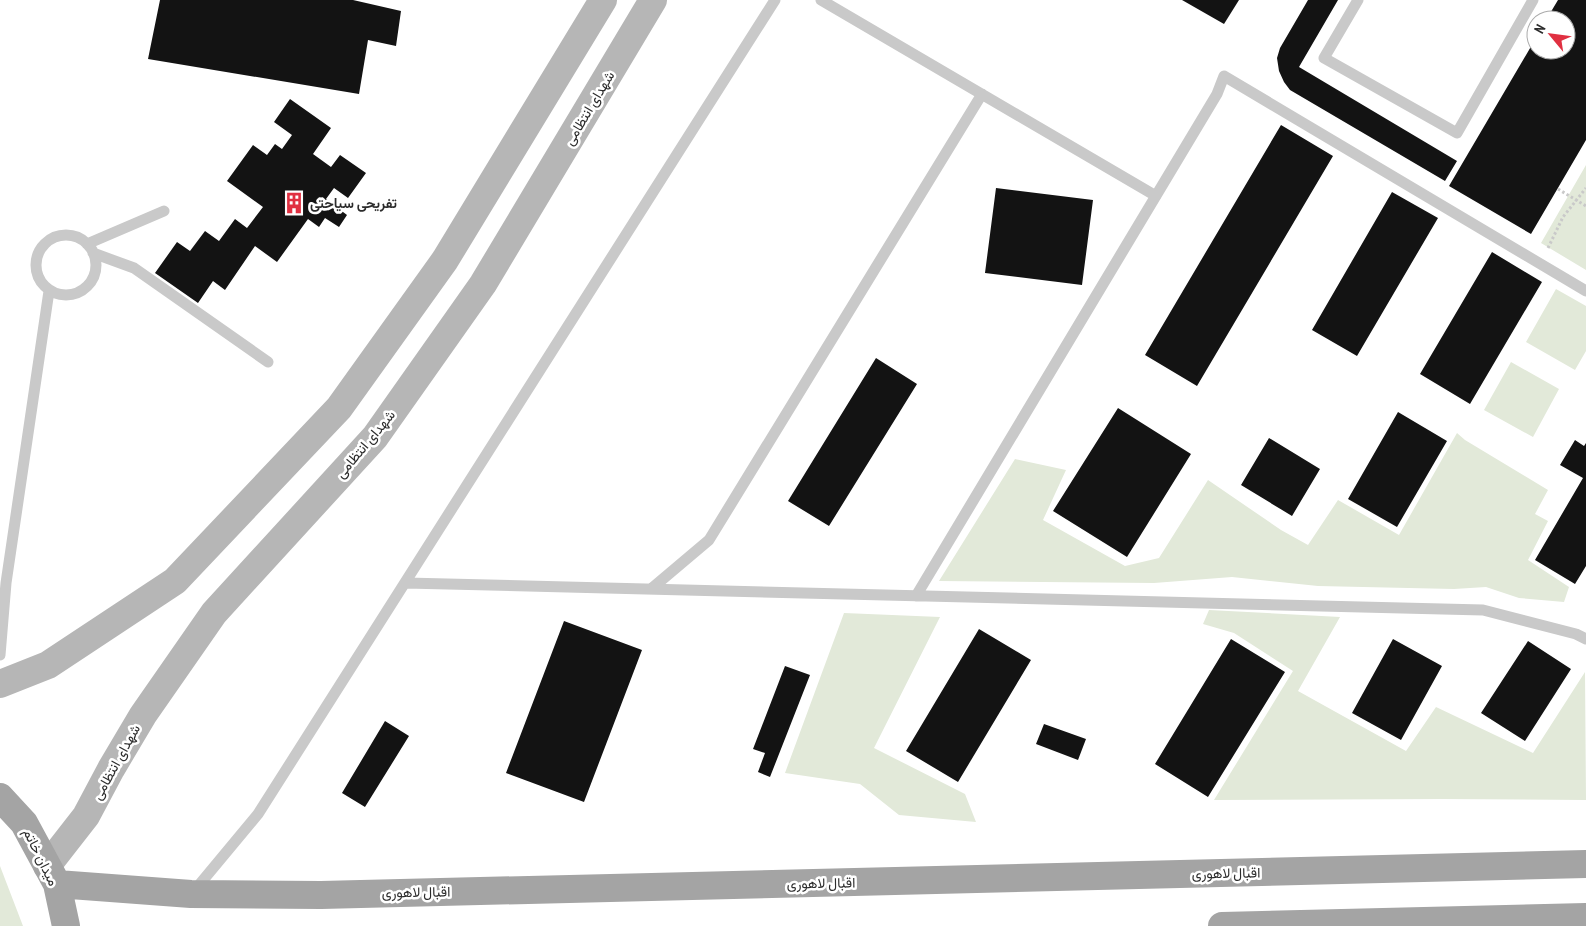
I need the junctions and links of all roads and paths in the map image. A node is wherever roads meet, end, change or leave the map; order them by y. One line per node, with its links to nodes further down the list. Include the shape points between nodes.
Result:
1 (603, 0): 8 (main road)
2 (653, 0): 9 (main road, شهدای انتظامی)
3 (775, 0): 21 (lane)
4 (821, 0): 7 (lane)
5 (1358, 0): 6 (lane, via 1324,58 1456,134)
6 (1533, 0)
7 (982, 94): 12 (lane); 22 (lane, via 709,540)
8 (523, 134): 9 (main road); 26 (main road, via 445,260 340,408 175,581 48,665)
9 (559, 158): 29 (main road, شهدای انتظامی, via 484,284 375,437 214,613 143,715)
10 (1586, 188): 13 (path)
11 (1558, 189): 13 (path)
12 (1156, 196): 17 (lane, via 1217,94 1224,76); 23 (lane)
13 (1576, 200): 14 (path); 17 (path, via 1563,217)
14 (1586, 206)
15 (164, 212): 16 (lane)
16 (90, 249): 18 (lane, via 95,272 85,288 68,296); 18 (lane, via 70,236 59,236 42,247 37,256 37,276); 20 (lane, via 134,268)
17 (1540, 264): 19 (lane)
18 (49, 291): 25 (lane, via 6,583)
19 (1586, 291)
20 (268, 362)
21 (406, 583): 22 (lane); 30 (lane, via 258,814)
22 (651, 589): 23 (lane)
23 (916, 596): 24 (lane, via 1483,610)
24 (1586, 639)
25 (0, 655)
26 (0, 684)
27 (0, 797): 29 (main road, میدان خاتم, via 24,823)
28 (1586, 864): 30 (main road, اقبال لاهوری, via 321,895)
29 (52, 875): 30 (main road, اقبال لاهوری); 32 (main road, میدان خاتم)
30 (191, 894)
31 (1586, 917): 33 (main road)
32 (66, 926)
33 (1222, 926)

